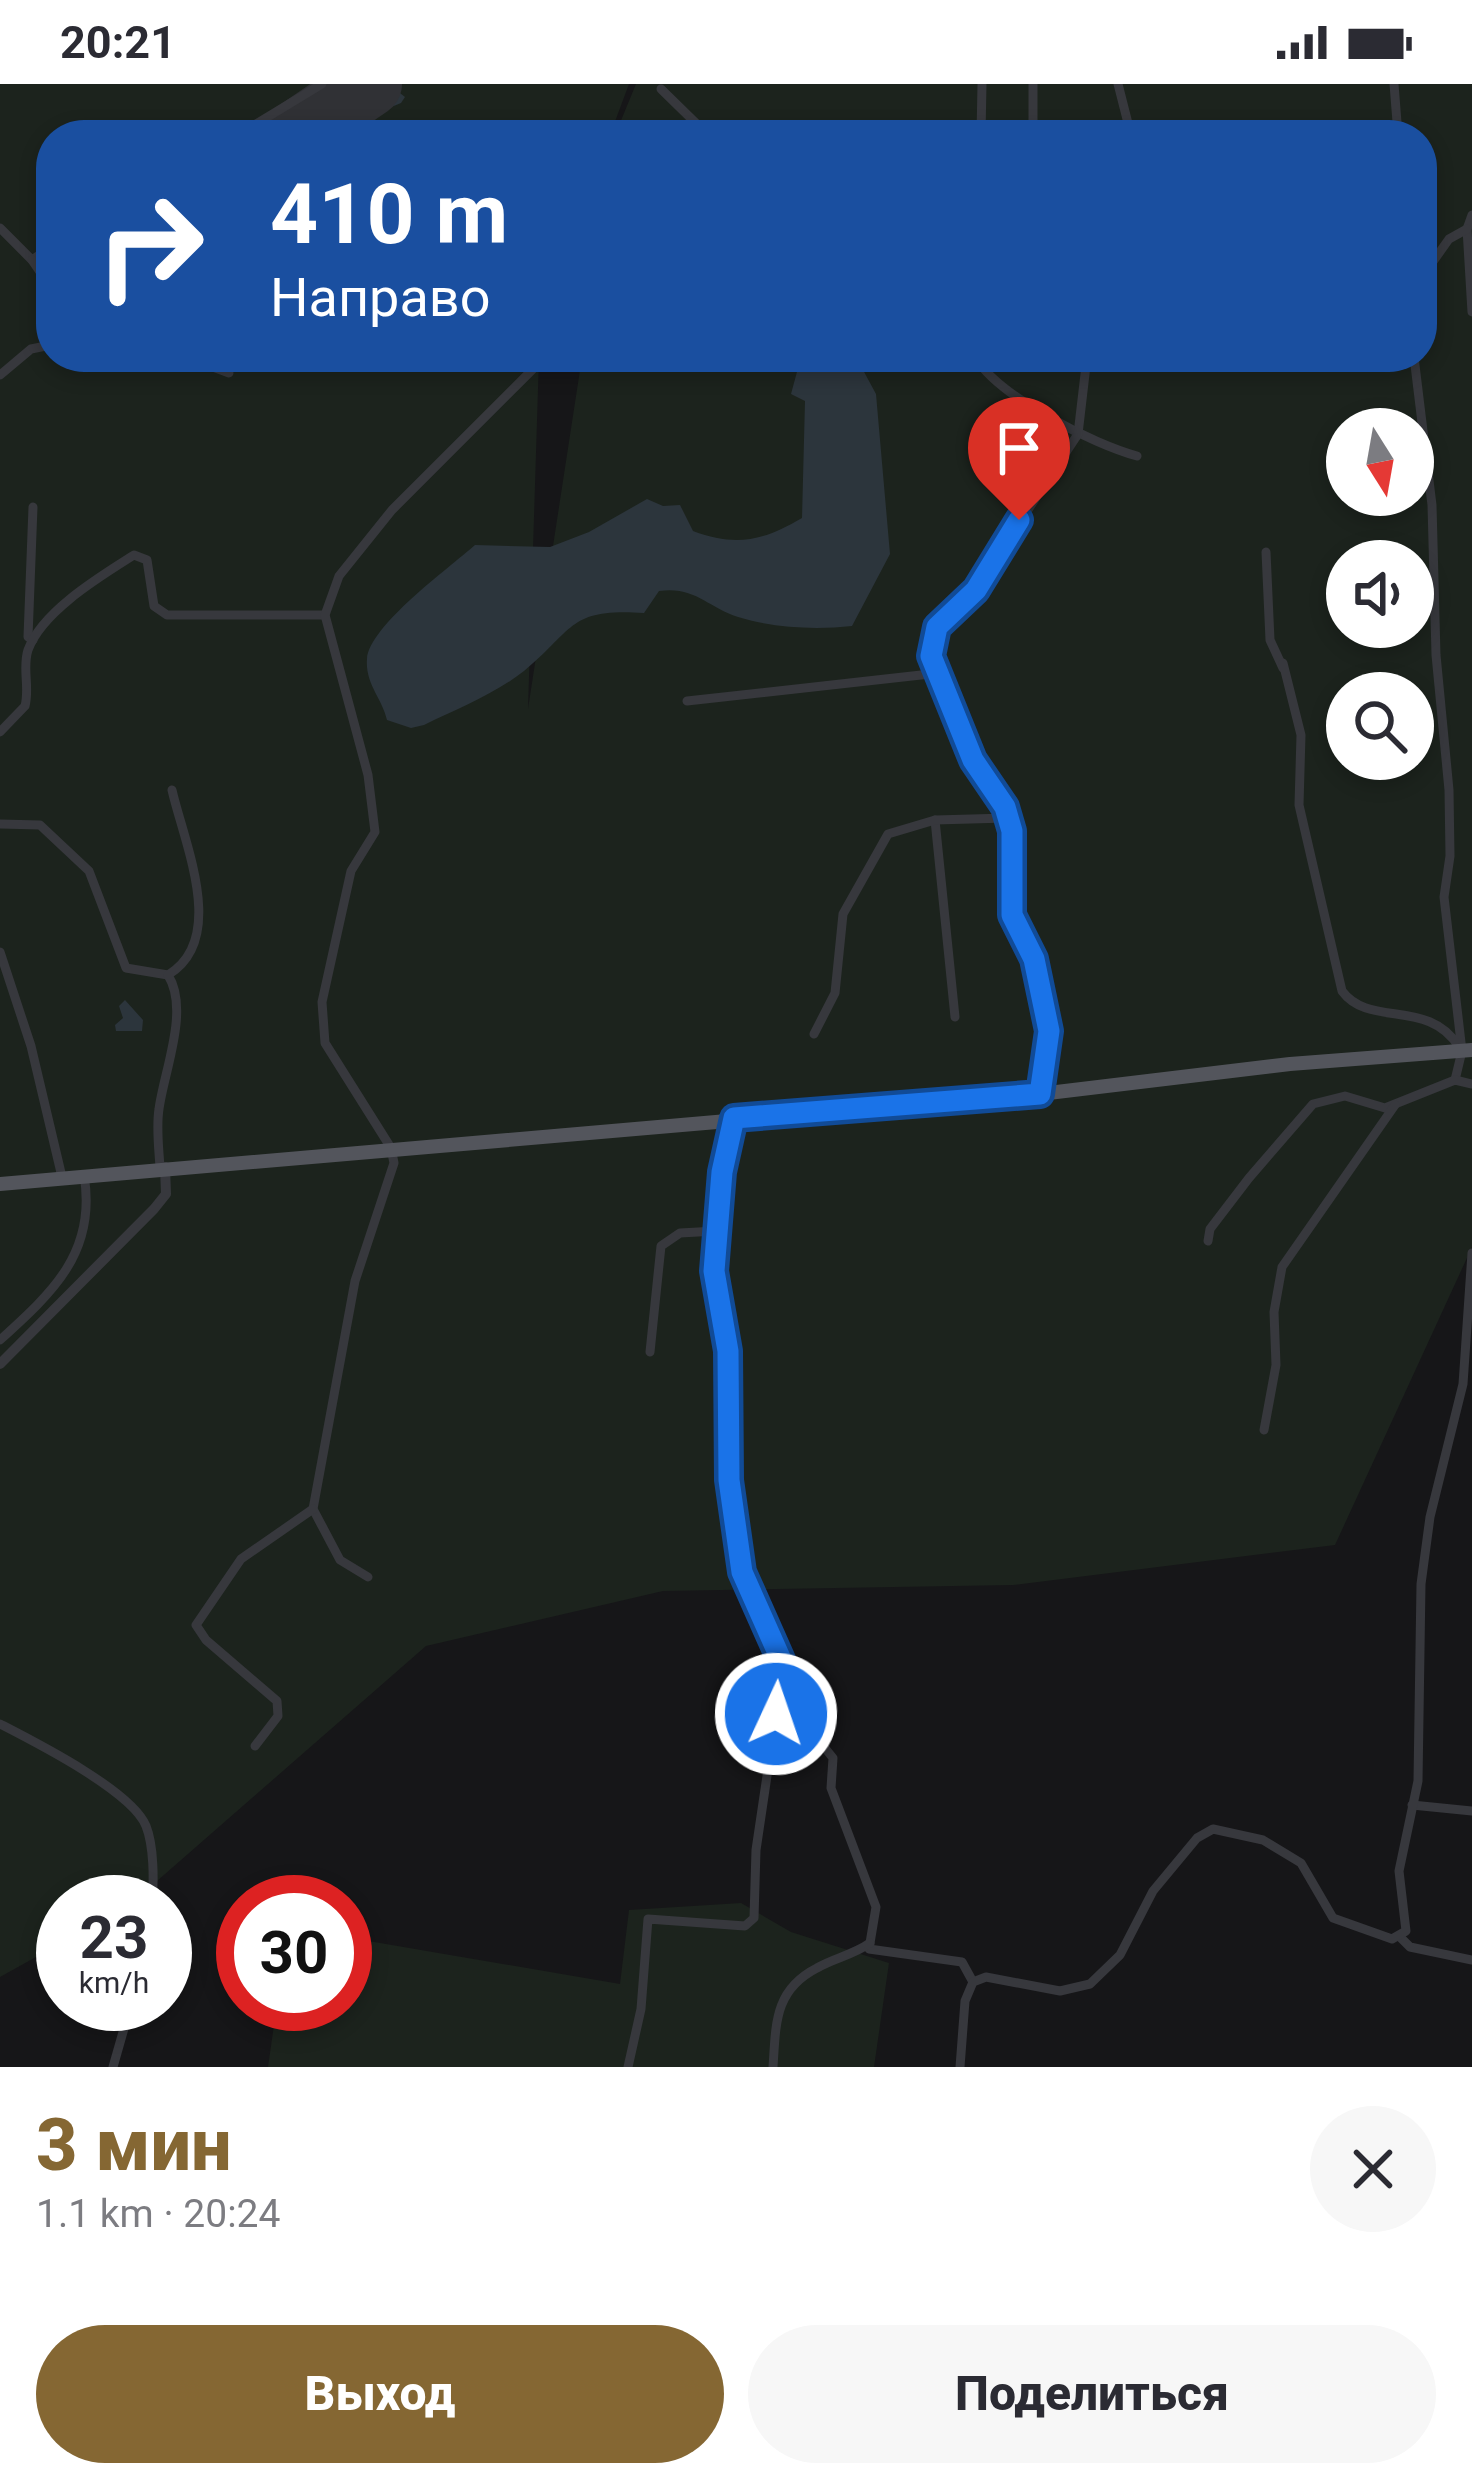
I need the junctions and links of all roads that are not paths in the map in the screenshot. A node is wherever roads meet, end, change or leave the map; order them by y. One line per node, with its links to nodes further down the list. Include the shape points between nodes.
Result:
1 (322, 84): 9 (street)
2 (982, 84): 11 (street)
3 (1033, 84): 12 (street)
4 (1118, 84): 13 (street)
5 (1394, 84): 8 (street)
6 (1408, 85): 8 (street)
7 (661, 89): 10 (street)
8 (1398, 98): 14 (street)
9 (263, 120)
10 (693, 120)
11 (981, 120)
12 (1033, 120)
13 (1127, 120)
14 (1398, 120)
15 (1472, 215): 17 (street)
16 (0, 228): 20 (street)
17 (1467, 229): 18 (street); 22 (street)
18 (1437, 256)
19 (36, 257): 20 (street)
20 (32, 260): 21 (street)
21 (36, 266)
22 (1472, 312)
23 (36, 348): 28 (street)
24 (530, 372): 33 (street, via 392,510 339,576)
25 (991, 372): 29 (street)
26 (1085, 372): 29 (street)
27 (1416, 372): 46 (street, via 1432,505 1450,832 1444,897)
28 (0, 375)
29 (1078, 434): 30 (street); 35 (street, via 976,590 937,627 931,656)
30 (1137, 456)
31 (32, 506): 34 (street)
32 (1266, 552): 46 (street, via 1270,640 1300,735 1299,805 1342,991 1360,1006 1418,1016)
33 (325, 615): 34 (street, via 167,615 154,606 147,560 134,555); 52 (street, via 375,832 351,871 322,1002 325,1043)
34 (33, 640): 37 (street, via 25,706)
35 (939, 673): 36 (street); 39 (street, via 973,760)
36 (687, 701)
37 (0, 732)
38 (172, 790): 43 (street, via 201,917 190,958)
39 (1007, 818): 40 (street); 49 (street, via 1012,915 1034,959 1049,1031)
40 (935, 820): 44 (street); 45 (street, via 906,824 881,844 842,914 836,994)
41 (0, 824): 43 (street, via 25,821 50,833 98,885 126,968)
42 (0, 952): 55 (street)
43 (168, 975): 53 (street, via 173,1038 158,1115)
44 (955, 1017)
45 (814, 1034)
46 (1467, 1051): 47 (street); 49 (main road)
47 (1455, 1080): 48 (street); 50 (street)
48 (1472, 1084)
49 (1040, 1094): 51 (main road)
50 (1396, 1106): 58 (street, via 1345,1096 1299,1114); 63 (street, via 1282,1267)
51 (734, 1118): 52 (main road); 57 (street)
52 (391, 1148): 53 (main road); 64 (street, via 393,1172 355,1281)
53 (162, 1168): 54 (main road); 62 (street, via 166,1194 154,1209)
54 (84, 1175): 55 (main road); 60 (street, via 87,1227 75,1262)
55 (62, 1177): 56 (main road)
56 (0, 1184)
57 (716, 1231): 61 (street, via 680,1233 661,1246); 66 (street, via 738,1549)
58 (1208, 1241)
59 (1472, 1253): 69 (street, via 1462,1384 1420,1584)
60 (0, 1340)
61 (650, 1352)
62 (0, 1364)
63 (1264, 1430)
64 (313, 1509): 65 (street, via 340,1560); 68 (street, via 241,1559 196,1625 278,1701 278,1716)
65 (368, 1577)
66 (782, 1668): 73 (street, via 799,1716 833,1758 831,1788 875,1906); 78 (street, via 754,1918 746,1926 648,1918)
67 (0, 1724): 71 (street, via 85,1770 134,1811 146,1825)
68 (255, 1746)
69 (1412, 1805): 70 (street); 72 (street, via 1399,1870 1408,1926)
70 (1472, 1810)
71 (150, 1875)
72 (1400, 1937): 74 (street); 75 (street, via 1333,1918 1301,1863 1263,1840 1213,1829 1153,1891 1120,1954 1090,1984 1060,1991 986,1977)
73 (870, 1943): 75 (street, via 869,1949 962,1962); 79 (street, via 786,1992 777,2008)
74 (1472, 1960)
75 (973, 1982): 80 (street)
76 (123, 2031): 77 (street)
77 (113, 2067)
78 (628, 2067)
79 (773, 2067)
80 (960, 2067)

